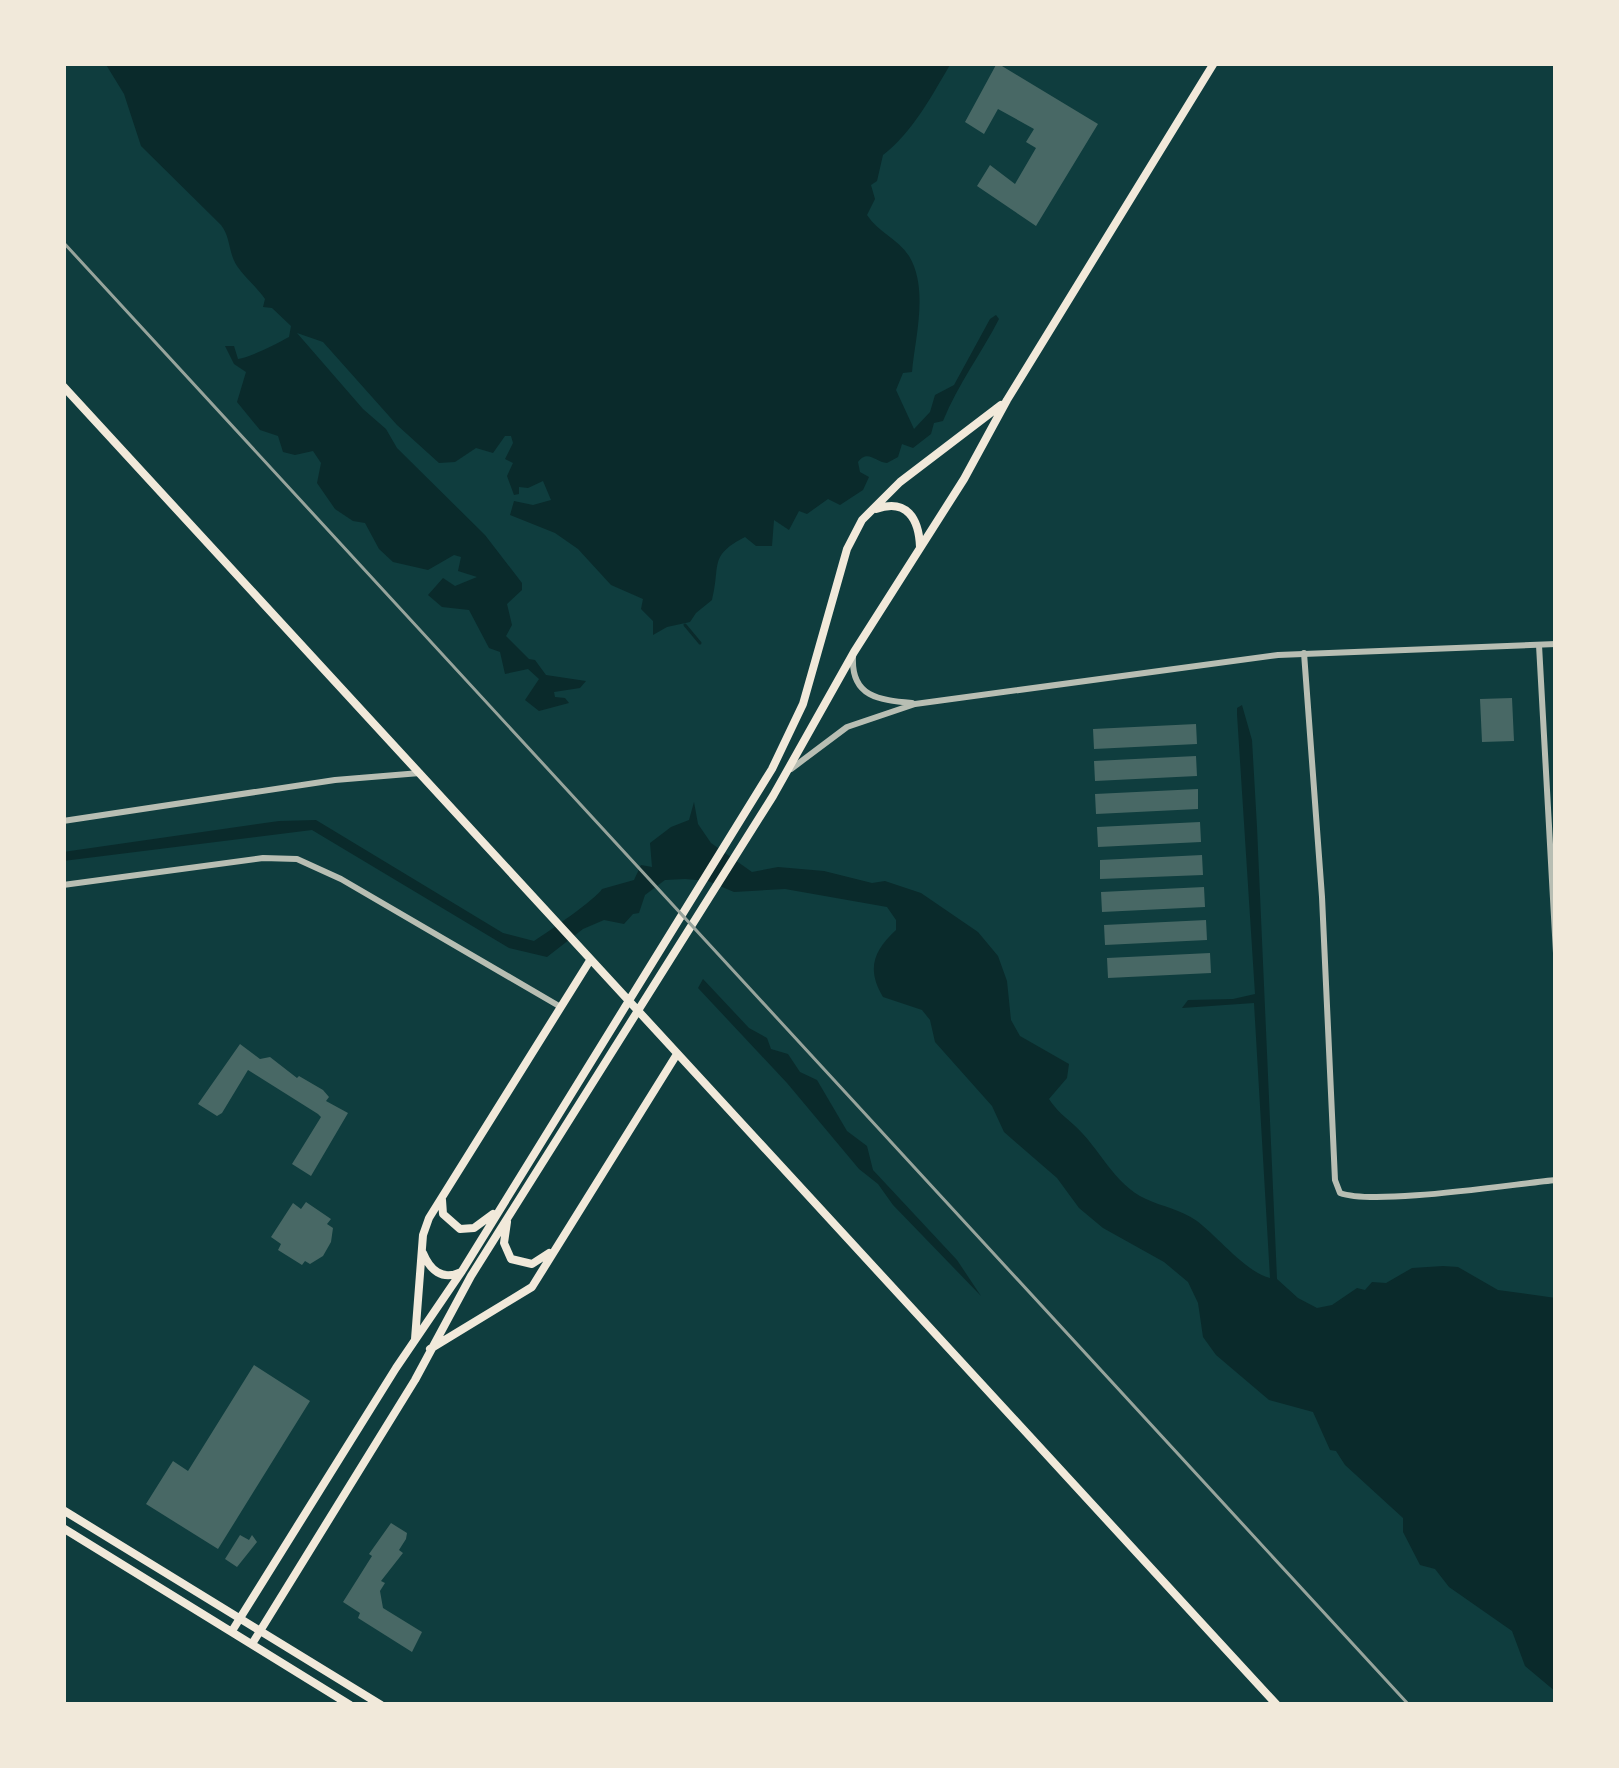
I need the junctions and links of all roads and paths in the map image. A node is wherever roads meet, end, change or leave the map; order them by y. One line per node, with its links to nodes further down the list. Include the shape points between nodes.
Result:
1 (1214, 63): 3 (main road)
2 (63, 386): 11 (main road)
3 (1007, 400): 4 (main road); 5 (main road)
4 (870, 511): 5 (main road, via 908,510); 21 (main road, via 848,549 803,704 761,789)
5 (920, 549): 8 (main road)
6 (1556, 644): 7 (street)
7 (1539, 645): 9 (street); 15 (street)
8 (854, 652): 10 (street, via 863,693); 12 (main road)
9 (1304, 652): 10 (street); 19 (street, via 1340,1193)
10 (916, 704): 12 (street, via 847,727)
11 (420, 773): 13 (street); 16 (main road)
12 (784, 776): 22 (main road)
13 (63, 821)
14 (63, 885): 17 (street, via 297,859)
15 (1556, 953)
16 (589, 962): 17 (main road); 18 (main road)
17 (559, 1006): 20 (main road)
18 (677, 1054): 23 (main road); 36 (main road)
19 (1556, 1180)
20 (443, 1192): 21 (main road, via 443,1214 460,1229); 24 (main road)
21 (499, 1210): 25 (main road)
22 (509, 1216): 23 (main road, via 504,1243 516,1262 536,1262); 27 (main road)
23 (555, 1248): 27 (main road, via 524,1294)
24 (422, 1252): 25 (main road, via 439,1274); 26 (main road)
25 (462, 1271): 26 (main road)
26 (416, 1343): 27 (main road); 30 (main road)
27 (428, 1350): 31 (main road)
28 (63, 1510): 30 (main road)
29 (63, 1528): 32 (main road)
30 (240, 1617): 31 (main road); 32 (main road)
31 (260, 1630): 33 (main road); 35 (main road)
32 (232, 1631): 33 (main road)
33 (252, 1644): 34 (main road)
34 (350, 1705)
35 (381, 1705)
36 (1277, 1705)

